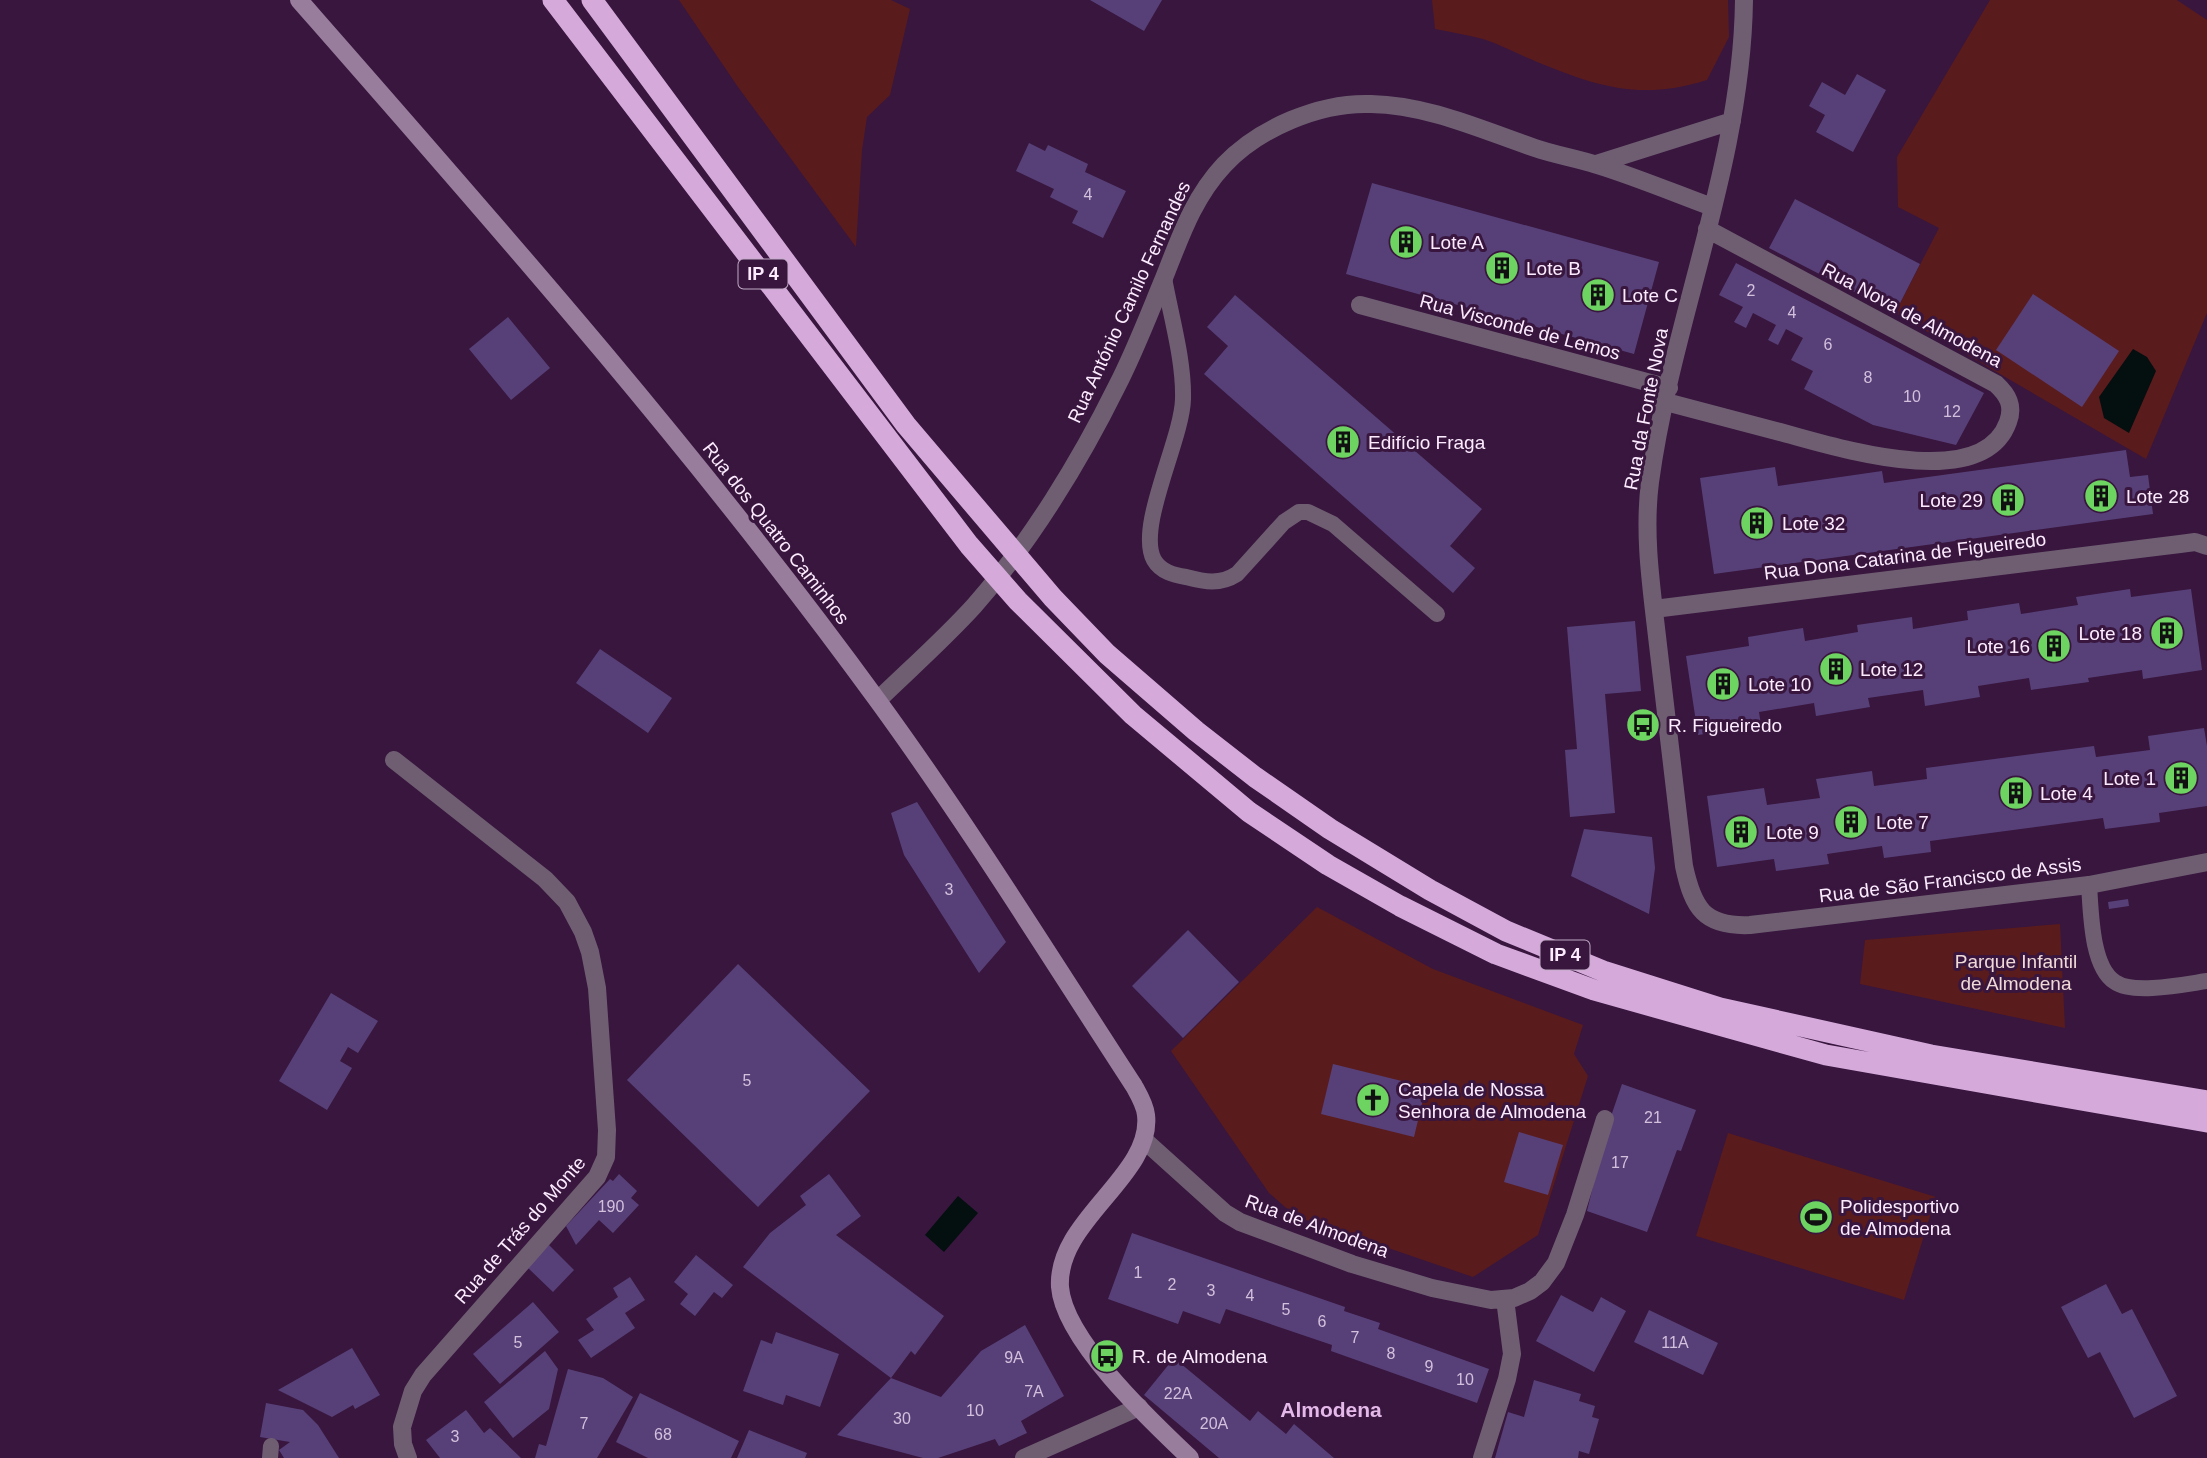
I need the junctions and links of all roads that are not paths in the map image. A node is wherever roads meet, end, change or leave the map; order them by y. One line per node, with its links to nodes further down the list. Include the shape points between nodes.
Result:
1 (299, 0): 15 (street, Rua dos Quatro Caminhos, via 542,278 696,463)
2 (554, 0): 23 (highway, IP 4, via 972,548 1018,601 1133,715 1249,812 1364,885 1496,954 1594,990 1826,1055)
3 (592, 0): 21 (highway, IP 4, via 906,425 990,526 1107,654 1196,731 1330,829 1506,931 1603,971 1720,1008 1931,1055)
4 (1744, 0): 5 (street, Rua da Fonte Nova)
5 (1732, 121): 6 (street); 7 (street, Rua da Fonte Nova)
6 (1596, 164): 7 (street, Rua António Camilo Fernandes); 9 (street, Rua António Camilo Fernandes, via 1413,109 1350,104 1326,109 1259,137 1226,163 1199,197)
7 (1712, 206): 8 (street, Rua da Fonte Nova)
8 (1707, 229): 11 (street, Rua da Fonte Nova); 11 (street, Rua Nova de Almodena, via 1996,384 2010,401 2011,413 2001,436 1985,451 1925,461 1868,455)
9 (1164, 278): 14 (lane, via 1183,401 1152,521 1150,550 1160,568 1205,582 1228,580 1284,522 1308,512 1333,524); 15 (street, Rua António Camilo Fernandes, via 1111,397 1024,541 975,604)
10 (1360, 305): 11 (street, Rua Visconde de Lemos)
11 (1667, 395): 13 (street, Rua da Fonte Nova, via 1648,502)
12 (2207, 546): 13 (street, Rua Dona Catarina de Figueiredo, via 2195,542)
13 (1654, 609): 19 (street, Rua da Fonte Nova, via 1684,866 1690,893)
14 (1437, 614)
15 (878, 700): 24 (street, Rua dos Quatro Caminhos, via 1134,1086 1147,1117)
16 (394, 760): 27 (street, Rua de Trás do Monte, via 545,879 567,902 583,932 594,970 607,1130 606,1157 597,1177 413,1391 402,1427)
17 (2207, 862): 18 (street, Rua de São Francisco de Assis)
18 (2089, 885): 19 (street, Rua de São Francisco de Assis, via 1735,926 1714,922); 20 (lane, via 2097,950 2114,982 2152,987)
19 (1700, 910)
20 (2207, 981)
21 (2207, 1101)
22 (1605, 1119): 25 (street, Rua de Almodena, via 1552,1271 1531,1291)
23 (2207, 1122)
24 (1144, 1140): 25 (street, Rua de Almodena, via 1225,1213 1247,1226 1432,1288 1480,1299); 26 (street, via 1083,1224 1064,1263 1060,1287 1082,1338)
25 (1505, 1299): 30 (street, via 1512,1354)
26 (1139, 1407): 28 (street); 29 (street)
27 (408, 1458)
28 (1024, 1458)
29 (1190, 1458)
30 (1482, 1458)

